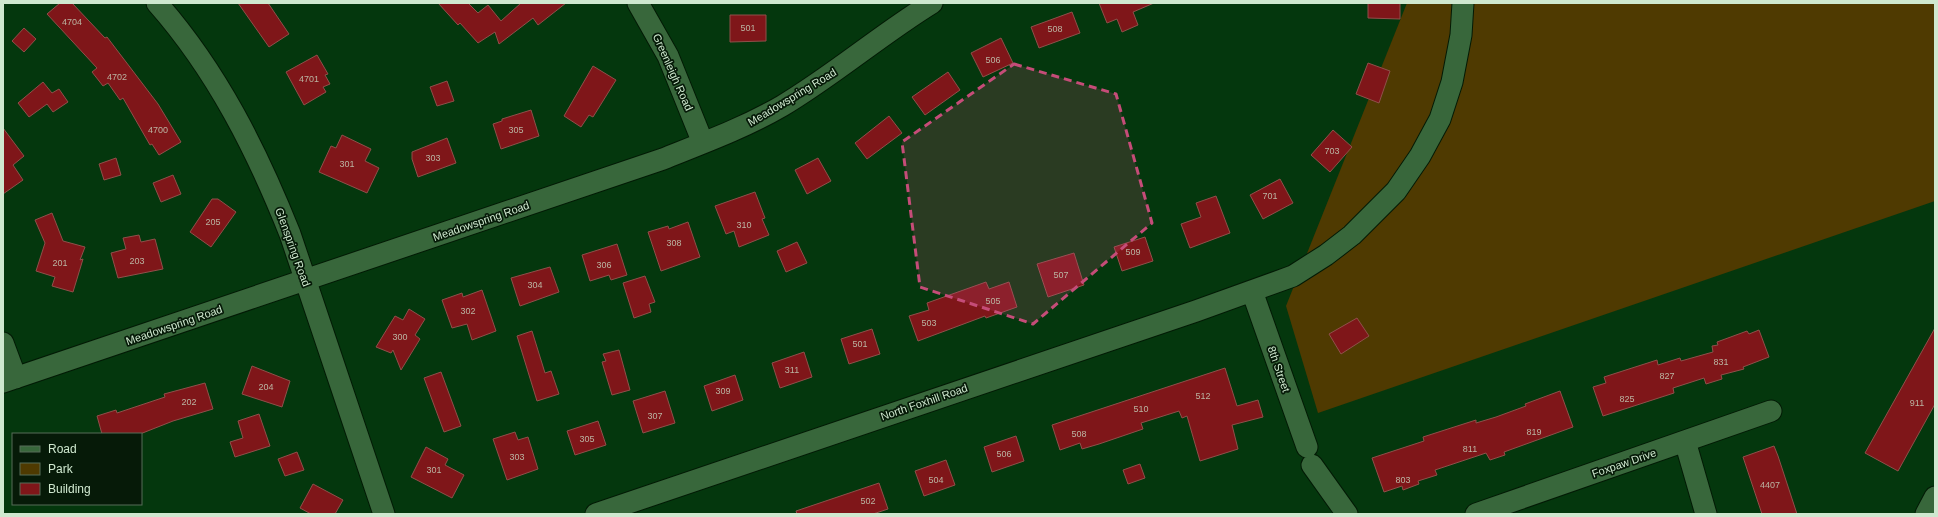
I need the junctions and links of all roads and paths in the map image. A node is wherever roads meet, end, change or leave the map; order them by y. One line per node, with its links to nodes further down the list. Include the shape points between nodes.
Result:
1 (158, 3): 6 (street, Glenspring Road, via 197,53 238,120 273,191)
2 (638, 3): 5 (street, Greenleigh Road, via 668,56)
3 (932, 3): 5 (street, Meadowspring Road, via 782,106 740,128)
4 (1463, 3): 7 (street, North Foxhill Road, via 1461,35 1452,82 1440,119 1420,156 1396,191 1352,235 1326,255 1293,276)
5 (703, 143): 6 (street, Meadowspring Road)
6 (305, 280): 9 (street, Meadowspring Road); 13 (street, Glenspring Road)
7 (1252, 290): 14 (street, North Foxhill Road, via 1196,312); 15 (street, 8th Street, via 1309,456)
8 (3, 343): 9 (street)
9 (10, 380)
10 (1771, 411): 11 (street, Foxpaw Drive)
11 (1685, 441): 16 (street, Foxpaw Drive); 17 (street)
12 (1935, 497): 18 (street)
13 (384, 514)
14 (596, 514)
15 (1347, 514)
16 (1476, 514)
17 (1706, 514)
18 (1926, 514)

